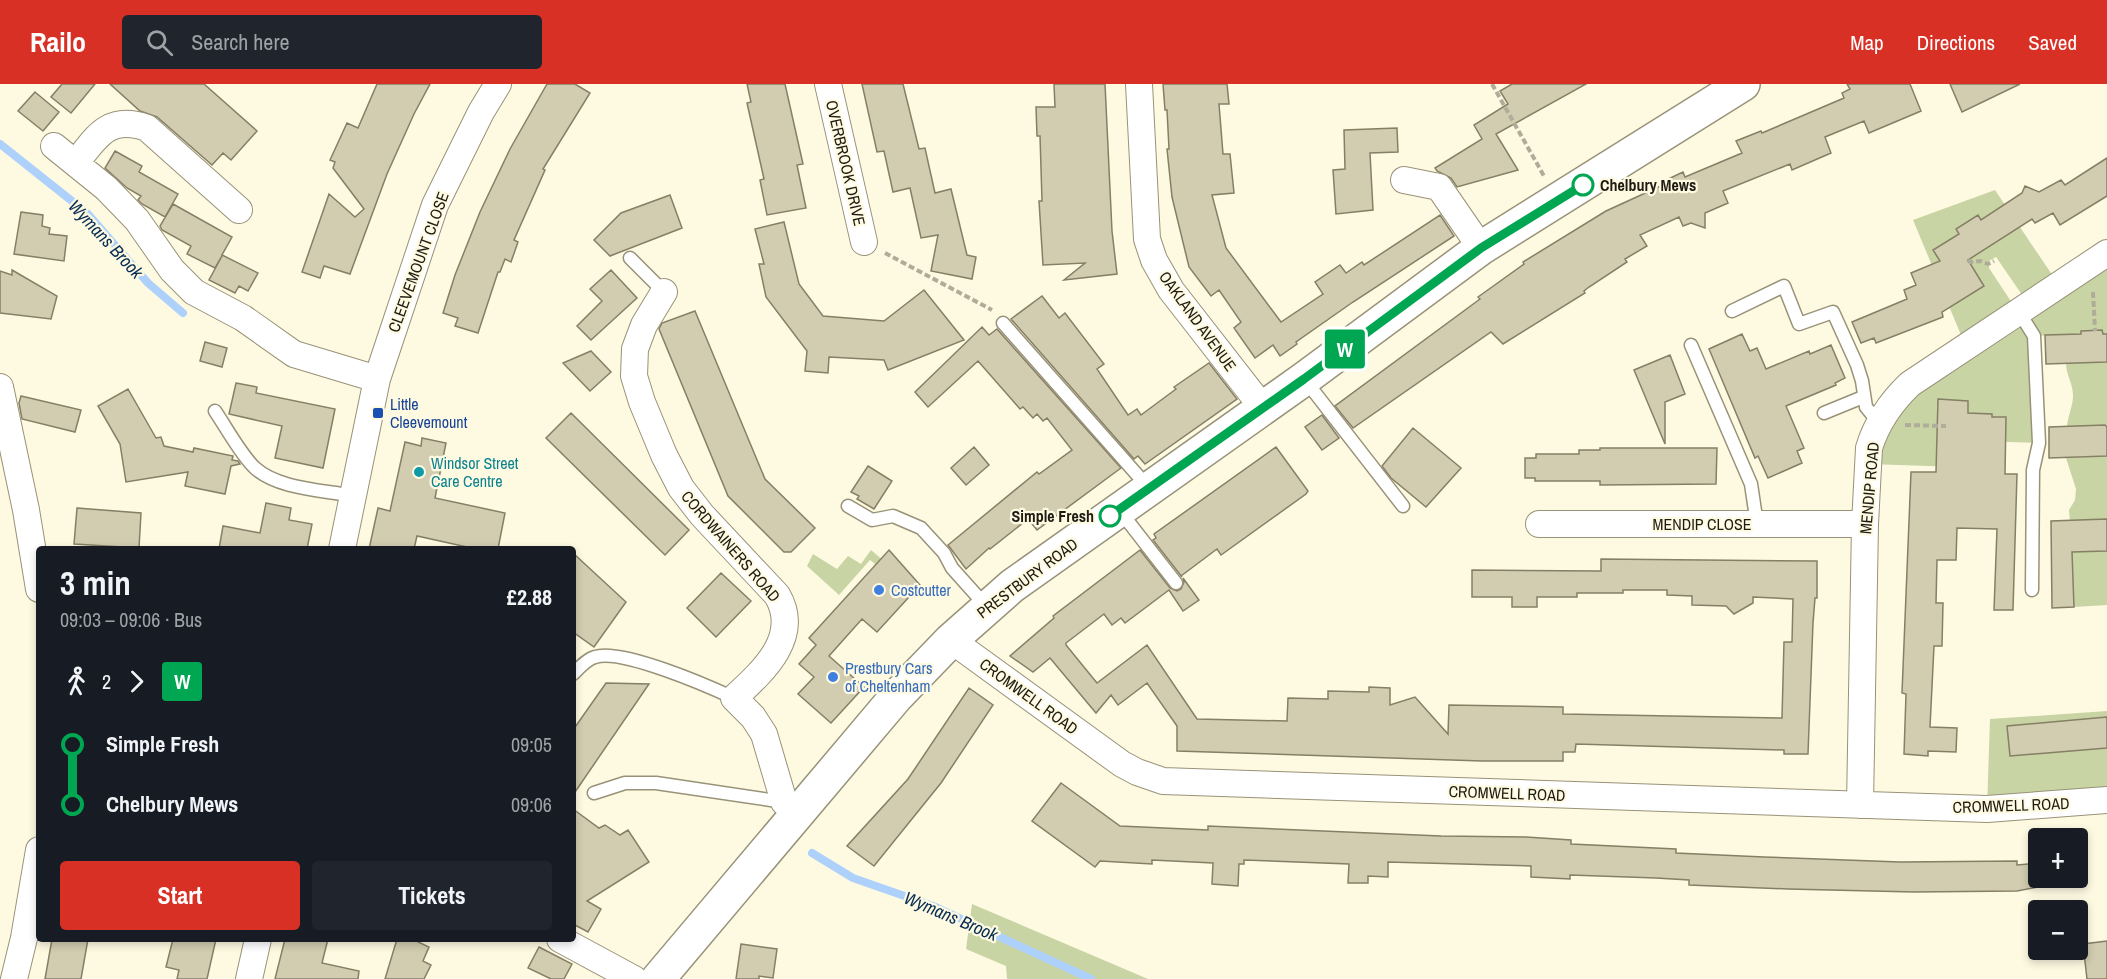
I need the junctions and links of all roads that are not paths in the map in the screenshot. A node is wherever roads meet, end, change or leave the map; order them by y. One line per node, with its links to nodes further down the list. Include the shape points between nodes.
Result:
1 (498, 84): 18 (street, CLEEVEMOUNT CLOSE, via 435,205)
2 (828, 84): 9 (street, OVERBROOK DRIVE)
3 (1139, 84): 22 (street, OAKLAND AVENUE, via 1147,239 1154,260 1175,296)
4 (1743, 84): 10 (main road, PRESTBURY ROAD)
5 (54, 146): 6 (street)
6 (76, 163): 8 (street, via 102,131 116,125 137,125 147,128); 18 (street, via 137,220 172,270 194,292 243,318 294,354)
7 (1404, 180): 10 (street, via 1439,187)
8 (239, 210)
9 (864, 242)
10 (1481, 248): 19 (main road, PRESTBURY ROAD)
11 (630, 258): 13 (lane)
12 (2099, 258): 15 (street, MENDIP ROAD)
13 (664, 292): 41 (street, CORDWAINERS ROAD, via 635,349 634,376 642,402 681,488 777,595 784,611 784,630 774,655)
14 (1732, 311): 21 (lane, via 1784,286 1799,324 1833,312 1857,365)
15 (2019, 312): 25 (street, MENDIP ROAD, via 1910,384); 37 (lane, via 2034,336 2035,348 2039,443 2033,470)
16 (1003, 323): 26 (lane)
17 (1691, 345): 32 (lane, via 1751,484)
18 (376, 379): 27 (street, CLEEVEMOUNT CLOSE)
19 (1304, 379): 22 (main road, PRESTBURY ROAD); 29 (lane)
20 (0, 387): 35 (street)
21 (1863, 397): 24 (lane); 25 (lane)
22 (1263, 408): 26 (main road, PRESTBURY ROAD)
23 (215, 411): 27 (lane, via 254,467 267,477)
24 (1824, 413)
25 (1879, 423): 33 (street, MENDIP ROAD, via 1869,448)
26 (1149, 488): 30 (main road, PRESTBURY ROAD)
27 (353, 496): 34 (street, CLEEVEMOUNT CLOSE)
28 (848, 506): 38 (lane, via 872,520 893,516 921,528)
29 (1403, 506)
30 (1119, 510): 36 (lane); 38 (main road, PRESTBURY ROAD)
31 (1539, 524): 32 (street, MENDIP CLOSE)
32 (1757, 524): 33 (street, MENDIP CLOSE)
33 (1865, 524): 44 (street, MENDIP ROAD)
34 (343, 546)
35 (36, 571)
36 (1176, 583)
37 (2032, 590)
38 (987, 607): 39 (main road, PRESTBURY ROAD)
39 (951, 640): 44 (street, CROMWELL ROAD, via 1122,764 1163,781); 45 (main road, PRESTBURY ROAD)
40 (576, 671): 41 (lane, via 593,657 607,655 672,672)
41 (734, 698): 45 (street, via 764,734)
42 (594, 793): 45 (lane, via 625,783 656,783)
43 (2107, 800): 44 (street, CROMWELL ROAD, via 1987,809)
44 (1860, 805)
45 (791, 807): 52 (main road, PRESTBURY ROAD)
46 (36, 868): 49 (street)
47 (257, 942): 50 (street)
48 (566, 942): 51 (street)
49 (14, 979)
50 (249, 979)
51 (634, 979)
52 (658, 979)

